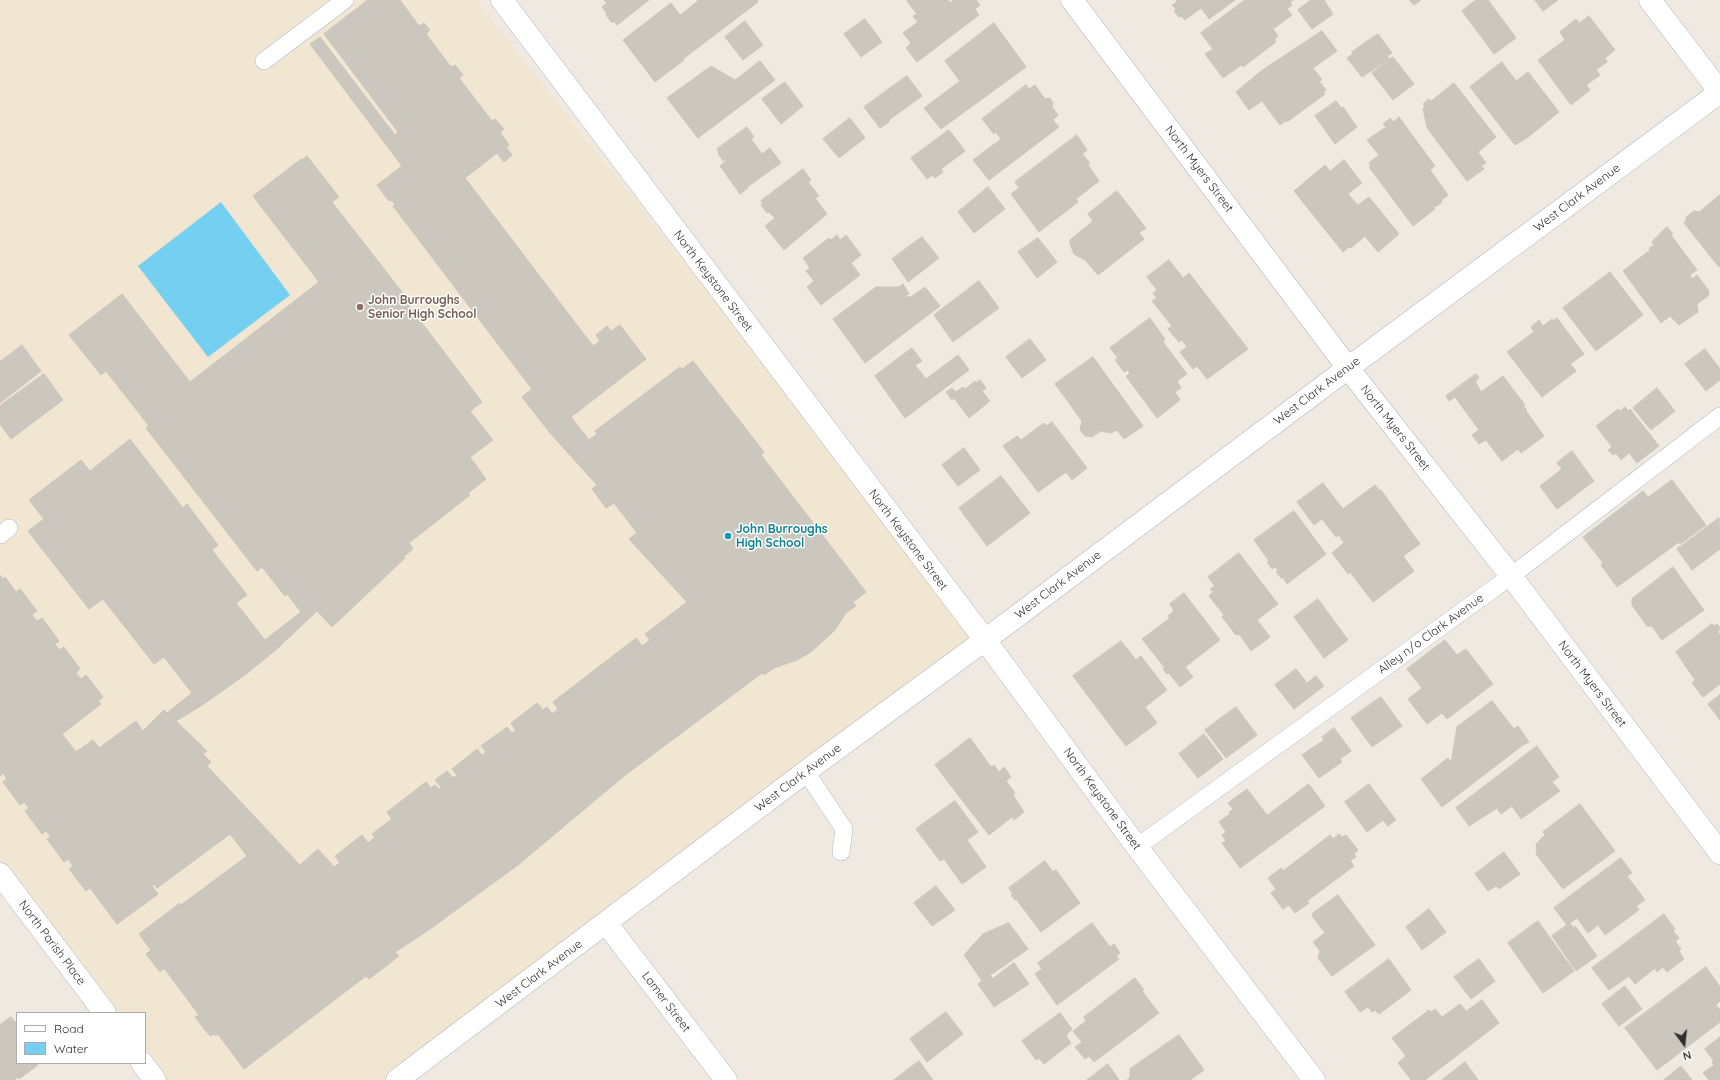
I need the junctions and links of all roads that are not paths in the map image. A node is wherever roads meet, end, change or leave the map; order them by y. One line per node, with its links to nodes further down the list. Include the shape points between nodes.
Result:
1 (345, 0): 5 (lane)
2 (502, 0): 10 (street, North Keystone Street)
3 (1072, 0): 7 (street, North Myers Street)
4 (1650, 0): 6 (street)
5 (264, 61)
6 (1720, 92): 7 (street, West Clark Avenue)
7 (1348, 368): 9 (street, North Myers Street); 10 (street, West Clark Avenue)
8 (1720, 416): 9 (lane, Alley n/o Clark Avenue)
9 (1511, 576): 12 (lane, Alley n/o Clark Avenue); 14 (street, North Myers Street)
10 (985, 640): 11 (street, West Clark Avenue); 12 (street, North Keystone Street)
11 (806, 772): 13 (lane, via 844,829); 16 (street, West Clark Avenue)
12 (1137, 847): 22 (street, North Keystone Street)
13 (841, 852)
14 (1720, 853)
15 (0, 874): 17 (street, North Parish Place)
16 (606, 923): 20 (street, West Clark Avenue); 21 (street, Lamer Street)
17 (104, 1012)
18 (143, 1064): 19 (street)
19 (155, 1080)
20 (397, 1080)
21 (726, 1080)
22 (1314, 1080)

